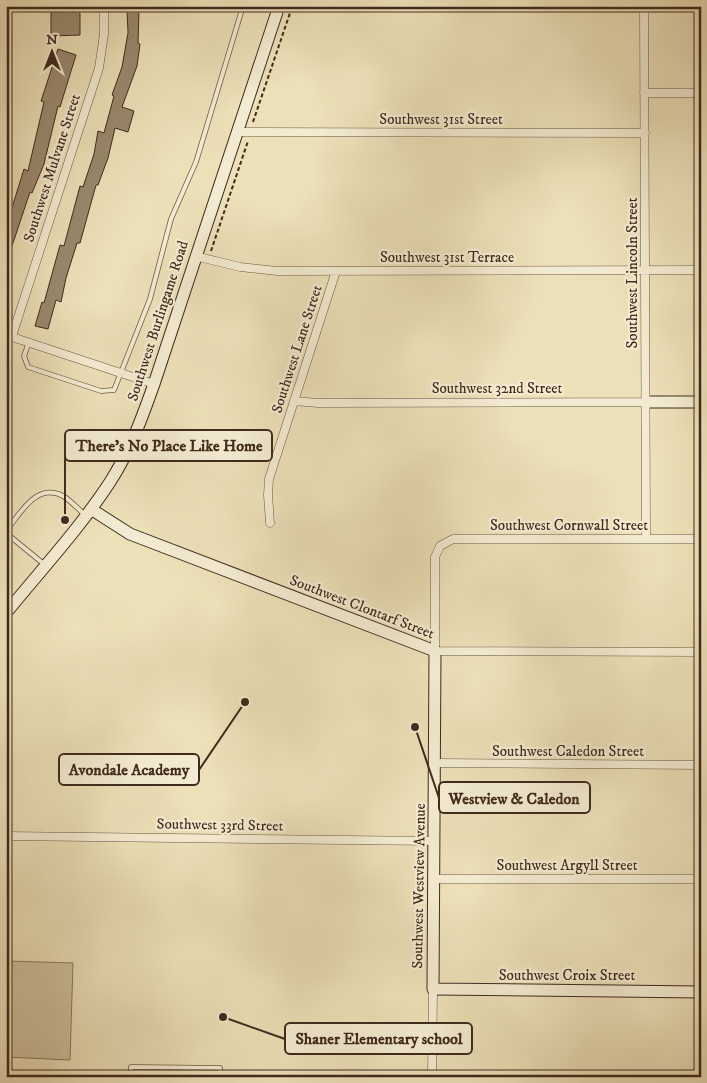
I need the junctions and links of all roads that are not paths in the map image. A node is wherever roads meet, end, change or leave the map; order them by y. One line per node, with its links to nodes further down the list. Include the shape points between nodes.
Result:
1 (104, 6): 15 (street, Southwest Mulvane Street, via 104,34 98,68)
2 (243, 6): 17 (lane, via 196,162 171,219 150,299)
3 (257, 6): 4 (street)
4 (271, 6)
5 (279, 6): 9 (street, Southwest Burlingame Road)
6 (644, 6): 7 (street, Southwest Lincoln Street)
7 (644, 93): 8 (street); 10 (street, Southwest Lincoln Street)
8 (701, 93)
9 (237, 132): 10 (street, Southwest 31st Street); 11 (street, Southwest Burlingame Road)
10 (645, 133): 12 (street, Southwest Lincoln Street)
11 (196, 256): 14 (street, Southwest 31st Terrace, via 255,269); 18 (street, Southwest Burlingame Road)
12 (646, 270): 13 (street, Southwest 31st Terrace); 14 (street, Southwest 31st Terrace); 20 (street, Southwest Lincoln Street)
13 (701, 270)
14 (336, 271): 19 (street, Southwest Lane Street)
15 (9, 336): 16 (street)
16 (29, 342): 17 (street); 17 (lane, via 24,356 28,367 101,391 114,390)
17 (120, 373): 18 (street)
18 (154, 384): 22 (street, Southwest Burlingame Road, via 131,443 111,481)
19 (294, 401): 20 (street, Southwest 32nd Street); 23 (street, Southwest Lane Street, via 269,479)
20 (646, 402): 21 (street, Southwest 32nd Street); 25 (street, Southwest Lincoln Street)
21 (701, 402)
22 (88, 512): 24 (lane, via 62,496 42,493 32,498); 28 (street, Southwest Burlingame Road); 30 (street, Southwest Clontarf Street, via 130,534)
23 (270, 523)
24 (6, 532): 28 (lane)
25 (646, 539): 26 (street, Southwest Cornwall Street); 27 (street, Southwest Cornwall Street, via 453,539)
26 (701, 539)
27 (440, 546): 30 (street, Southwest Westview Avenue, via 435,557)
28 (45, 565): 29 (street, Southwest Burlingame Road)
29 (6, 613)
30 (435, 651): 31 (street, Southwest Clontarf Street); 32 (street, Southwest Westview Avenue)
31 (701, 652)
32 (435, 763): 33 (street, Southwest Caledon Street); 35 (street, Southwest Westview Avenue)
33 (701, 765)
34 (6, 836): 35 (street, Southwest 33rd Street)
35 (434, 841): 36 (street, Southwest Westview Avenue)
36 (434, 879): 37 (street, Southwest Argyll Street); 38 (street, Southwest Westview Avenue)
37 (701, 879)
38 (433, 989): 39 (street, Southwest Croix Street); 42 (street, Southwest Westview Avenue)
39 (701, 992)
40 (131, 1077): 41 (lane, via 132,1067 220,1068)
41 (220, 1077)
42 (432, 1077)

